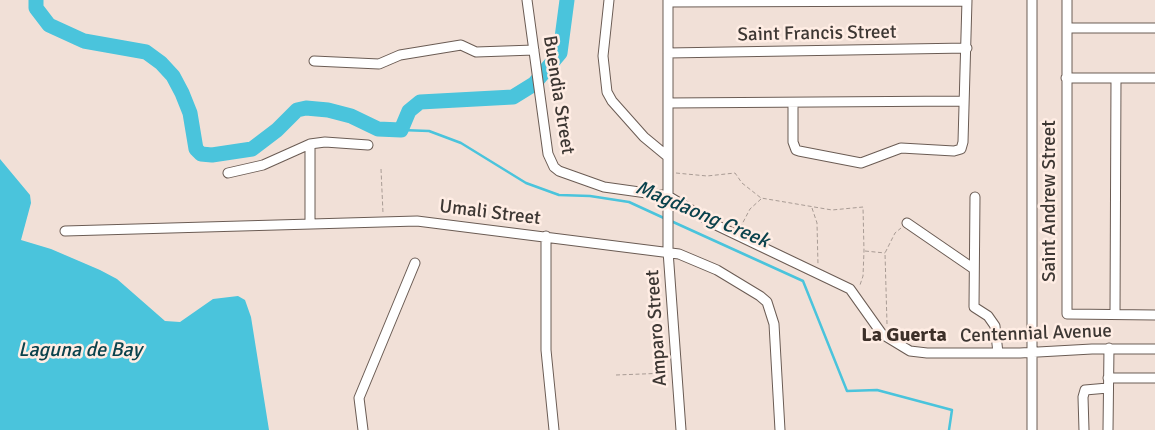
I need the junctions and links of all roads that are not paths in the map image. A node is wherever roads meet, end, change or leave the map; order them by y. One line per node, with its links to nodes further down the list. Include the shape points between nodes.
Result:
1 (527, 0): 10 (street, Buendia Street)
2 (609, 0): 21 (street, via 603,56 606,92 644,137)
3 (1032, 0): 36 (street)
4 (1067, 0): 7 (street, Saint Andrew Street)
5 (668, 1): 6 (street); 11 (street, Amparo Street)
6 (967, 1): 9 (street)
7 (1067, 28): 8 (street); 13 (street, Saint Andrew Street)
8 (1155, 28)
9 (967, 48): 11 (street, Saint Francis Street); 16 (street)
10 (534, 50): 12 (street, via 476,52 461,45 400,55 379,64); 24 (street, Buendia Street, via 548,154 554,167 604,187)
11 (668, 53): 17 (street, Amparo Street)
12 (314, 61)
13 (1066, 78): 14 (street); 32 (street, Saint Andrew Street, via 1067,314)
14 (1116, 78): 15 (street); 32 (street)
15 (1155, 78)
16 (963, 101): 18 (street); 18 (street, via 961,149 901,148 861,163 796,150)
17 (668, 103): 18 (street); 21 (street, Amparo Street)
18 (793, 104)
19 (310, 144): 20 (street); 22 (street, via 280,159); 26 (street)
20 (368, 145)
21 (667, 156): 24 (street, Amparo Street)
22 (228, 173)
23 (975, 197): 31 (street)
24 (668, 200): 29 (street, Amparo Street); 37 (street, Centennial Avenue, via 850,289 882,334 907,350)
25 (907, 222): 31 (street)
26 (310, 224): 27 (street, Umali Street); 28 (street, Umali Street, via 418,221)
27 (65, 231)
28 (546, 236): 29 (street, Umali Street); 42 (street, via 546,350)
29 (668, 251): 43 (street, Amparo Street); 44 (street, Umali Street, via 717,270 767,302 774,324)
30 (415, 263): 41 (street, via 359,398)
31 (974, 270): 37 (street, via 974,307 988,316 995,326)
32 (1115, 314): 33 (street, Saint Andrew Street)
33 (1155, 315)
34 (1109, 348): 35 (street, Centennial Avenue); 36 (street, Centennial Avenue); 38 (street)
35 (1155, 349)
36 (1030, 352): 37 (street, Centennial Avenue); 45 (street)
37 (998, 353)
38 (1108, 378): 39 (street); 40 (street)
39 (1155, 378)
40 (1108, 388): 46 (street, via 1085,390); 47 (street)
41 (363, 430)
42 (554, 430)
43 (680, 430)
44 (780, 430)
45 (1032, 430)
46 (1084, 430)
47 (1108, 430)

